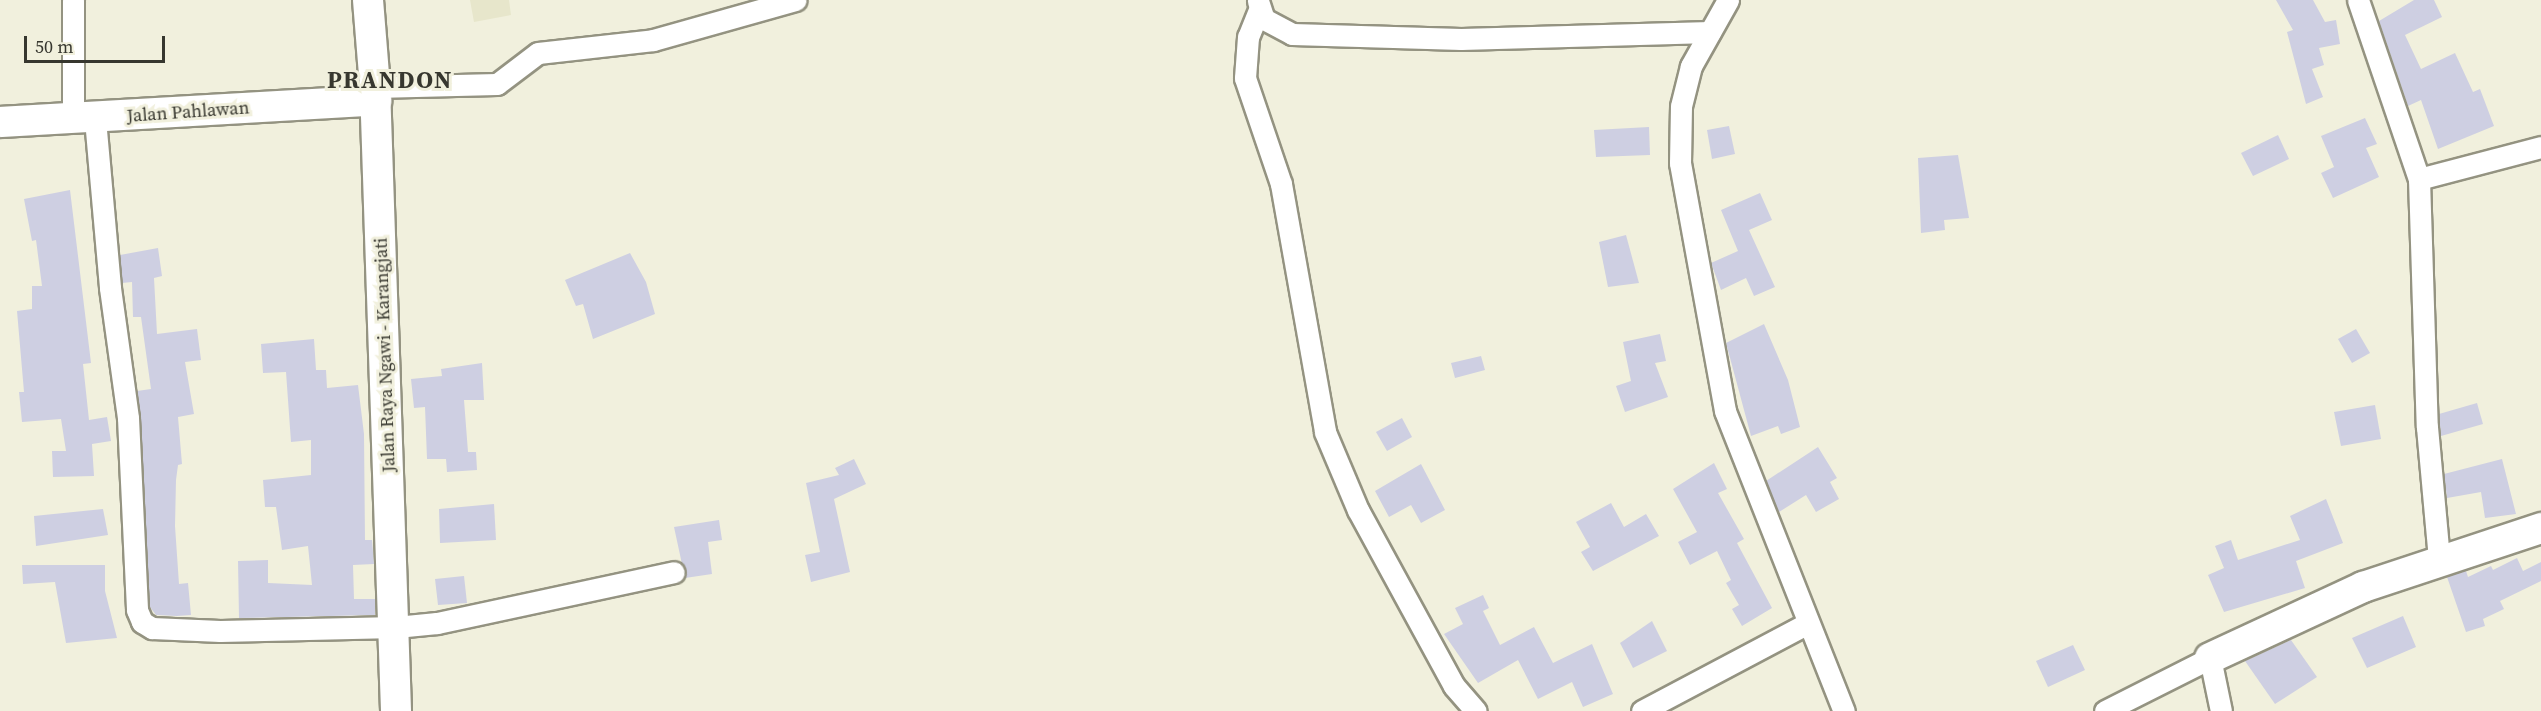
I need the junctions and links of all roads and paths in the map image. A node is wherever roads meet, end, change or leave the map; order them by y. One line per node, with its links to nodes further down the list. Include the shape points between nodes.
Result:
1 (73, 0): 9 (street)
2 (368, 0): 8 (main road, Jalan Raya Ngawi - Karangjati)
3 (795, 0): 8 (street, via 653,40 538,53 497,84)
4 (1728, 0): 7 (street)
5 (2358, 0): 12 (street)
6 (1258, 5): 7 (street, via 1264,19 1292,34 1461,39); 20 (street, via 1248,37 1245,78 1281,184 1325,432 1358,510 1454,686)
7 (1710, 32): 16 (street, via 1691,66 1681,106 1680,163 1725,411)
8 (375, 93): 9 (main road, Jalan Pahlawan); 17 (main road, Jalan Raya Ngawi - Karangjati)
9 (84, 118): 10 (main road, Jalan Pahlawan); 17 (street, via 128,418 138,617 152,628 220,631)
10 (0, 122)
11 (2541, 147): 12 (street)
12 (2419, 178): 14 (street, via 2427,427)
13 (2541, 528): 14 (main road)
14 (2439, 559): 18 (main road, via 2362,587)
15 (674, 572): 17 (street, via 437,623)
16 (1808, 623): 21 (street); 22 (street)
17 (396, 627): 19 (main road, Jalan Raya Ngawi - Karangjati)
18 (2210, 658): 23 (street); 24 (street)
19 (396, 711)
20 (1476, 711)
21 (1642, 711)
22 (1844, 711)
23 (2105, 711)
24 (2221, 711)

